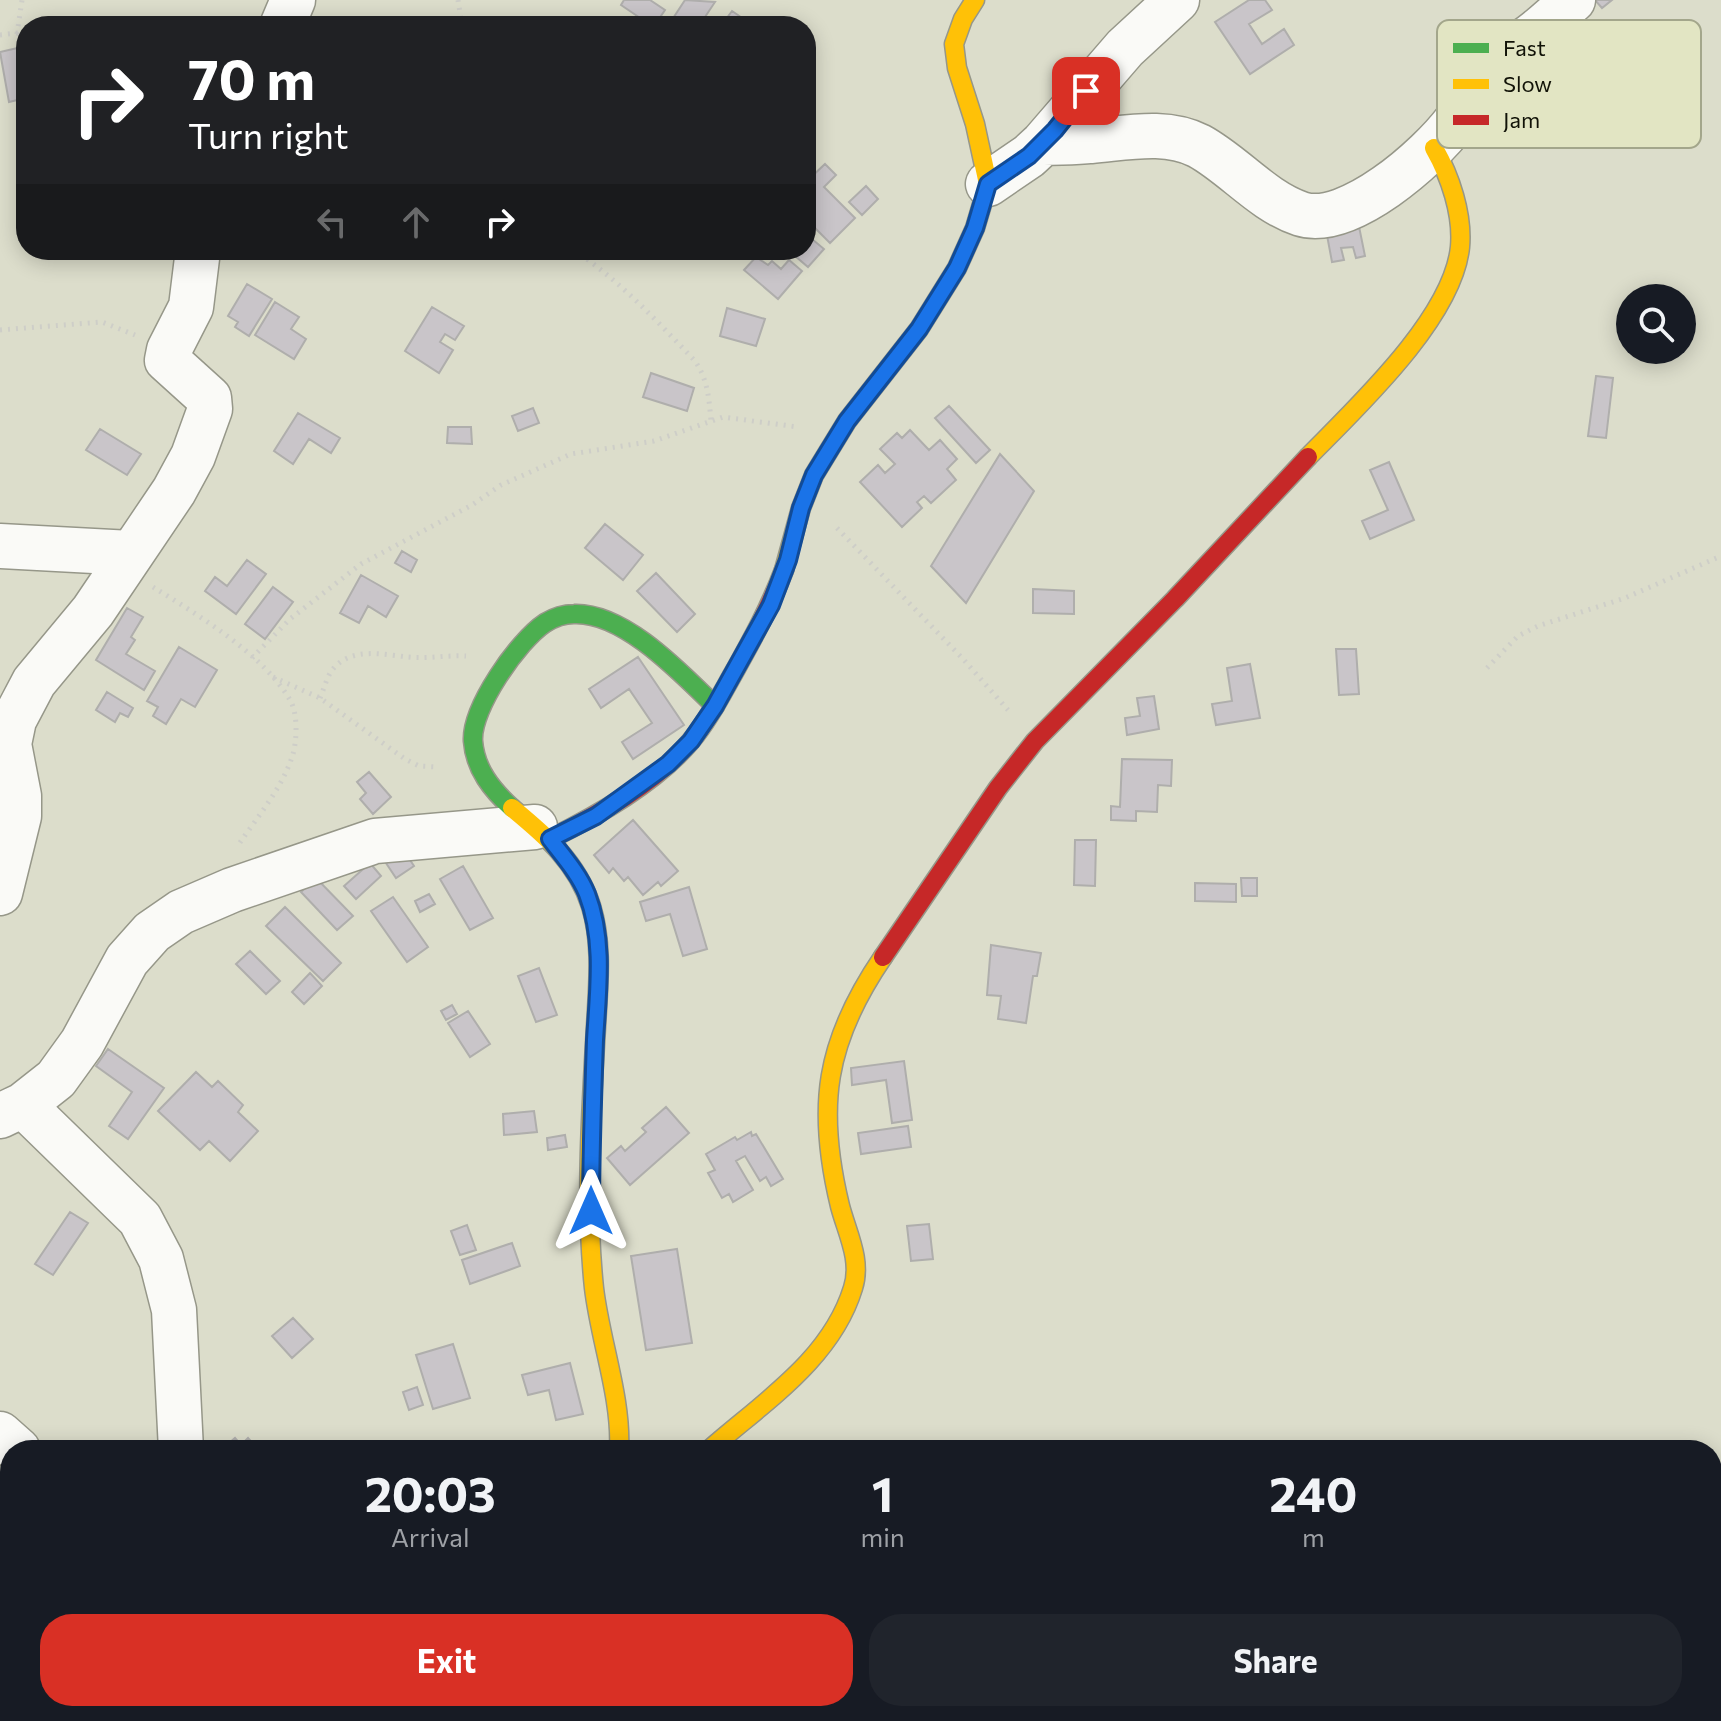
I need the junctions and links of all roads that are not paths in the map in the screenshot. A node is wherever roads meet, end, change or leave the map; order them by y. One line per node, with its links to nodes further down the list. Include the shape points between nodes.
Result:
1 (975, 0): 8 (street, via 954,44)
2 (1177, 0): 5 (street, via 1125,48)
3 (1573, 0): 4 (street)
4 (1550, 20)
5 (1043, 143): 7 (street, via 1178,138 1200,147 1271,198 1311,216 1334,214 1377,192); 8 (street)
6 (1437, 144): 7 (street)
7 (1434, 148): 18 (street, via 1453,199 1460,248 1448,287 1411,348 1214,560 1035,741 895,936 856,1002 831,1066 827,1124 830,1163 857,1264 853,1290 819,1349 793,1379)
8 (988, 184): 12 (street, via 957,268 814,475 771,605)
9 (197, 260): 11 (street, via 191,307 167,360 209,398 210,409 174,491)
10 (0, 546): 11 (street)
11 (126, 561): 14 (street, via 34,682 14,720 9,744 19,816)
12 (715, 706): 13 (street, via 668,764 596,816); 13 (street, via 664,657 601,619 568,614 532,632 478,716 472,740 489,787)
13 (542, 833): 15 (street, via 375,841 181,912 152,932 127,960 56,1079); 17 (street, via 586,892 599,950 592,1261)
14 (0, 893)
15 (12, 1110): 16 (street, via 140,1219 161,1259 174,1310)
16 (180, 1440)
17 (618, 1440)
18 (721, 1440)

